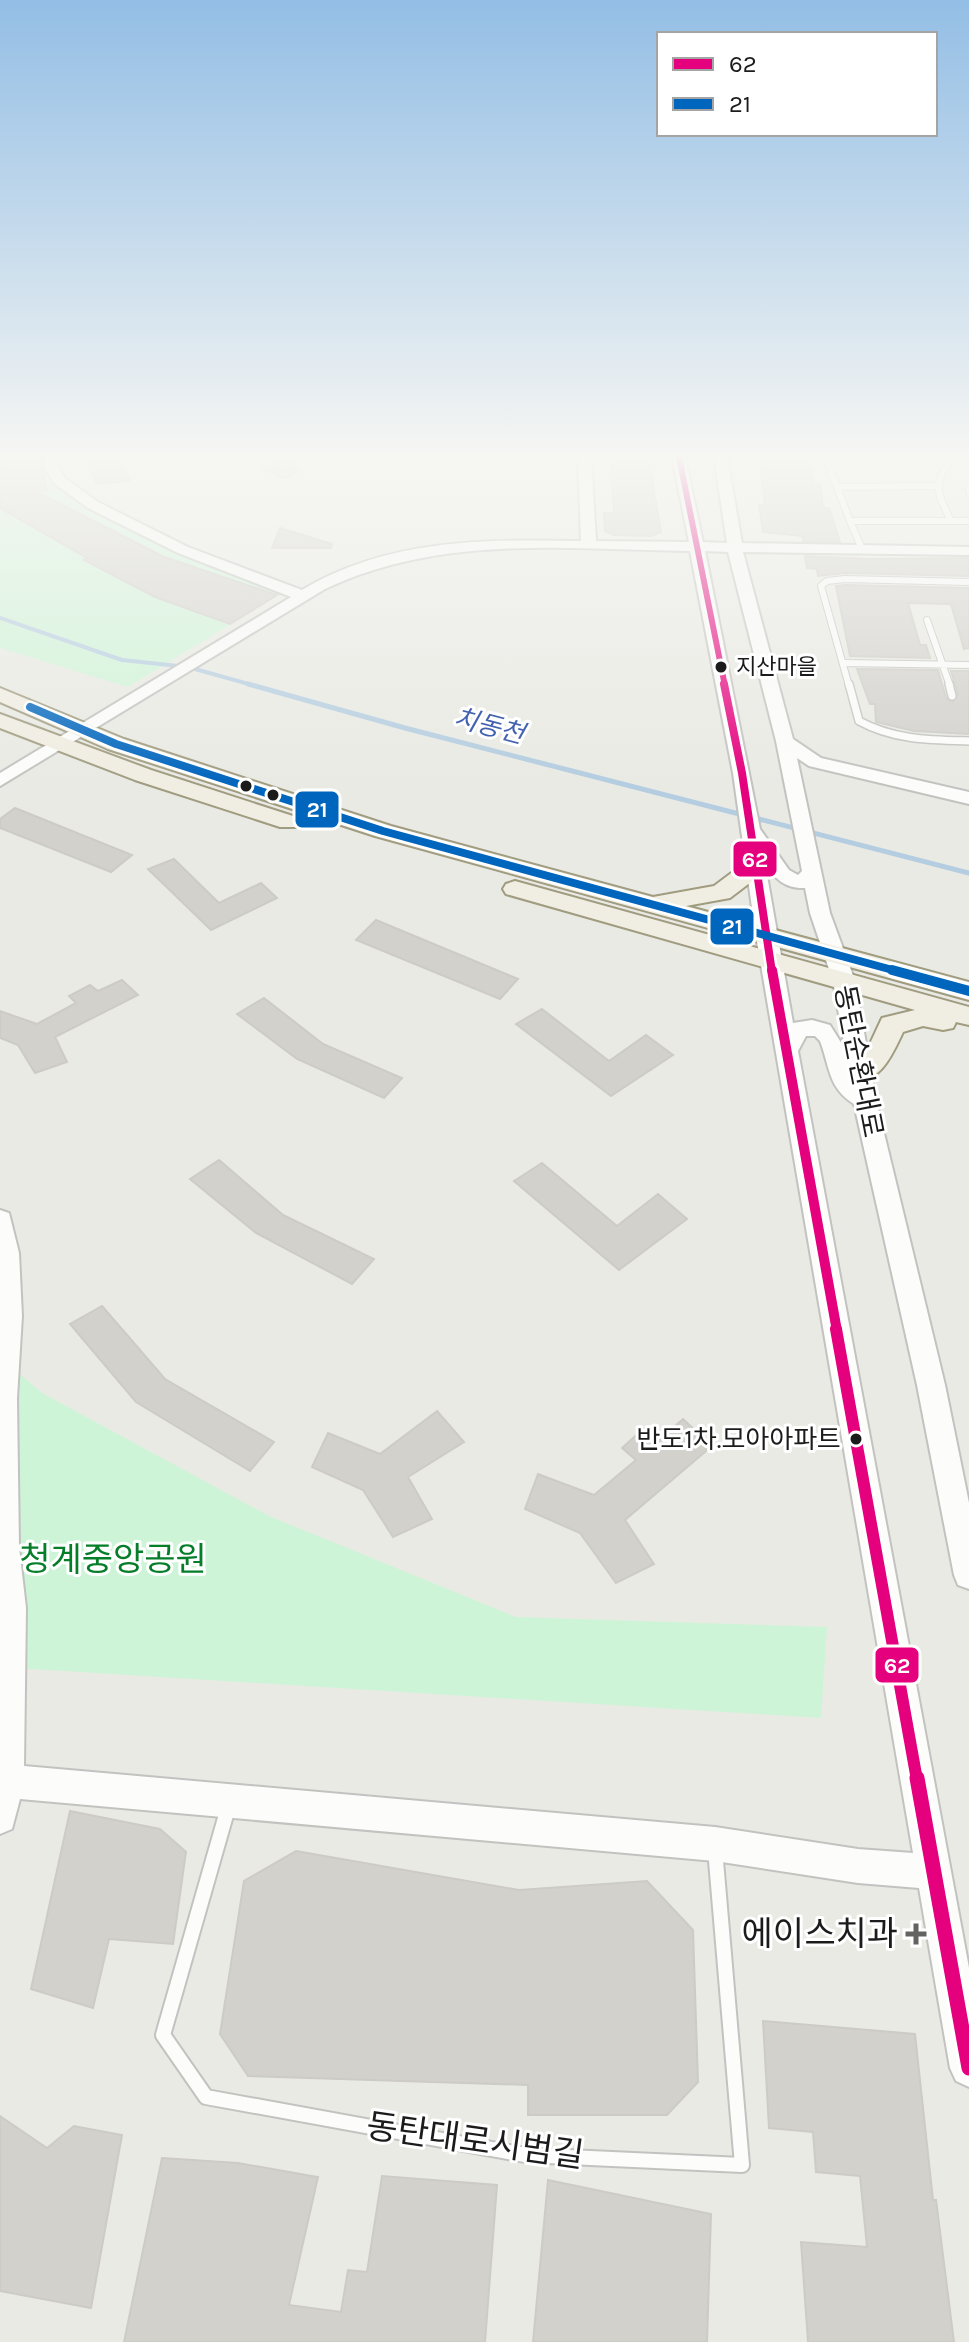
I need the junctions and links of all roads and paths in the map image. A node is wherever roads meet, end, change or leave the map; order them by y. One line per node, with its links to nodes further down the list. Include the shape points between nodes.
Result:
1 (226, 566): 8 (street)
2 (362, 566): 8 (street)
3 (700, 566): 6 (street)
4 (739, 566): 7 (street, 동탄순환대로)
5 (969, 582): 10 (lane, via 827,581 821,586)
6 (703, 584): 7 (street, via 705,572 721,569); 24 (street)
7 (746, 595): 17 (street, 동탄순환대로)
8 (303, 596): 16 (street)
9 (927, 620): 11 (lane)
10 (845, 663): 11 (lane); 18 (lane, via 859,721 871,729 917,740)
11 (945, 665): 12 (lane); 14 (lane)
12 (969, 665)
13 (0, 694): 16 (main road)
14 (952, 696)
15 (0, 720): 19 (main road)
16 (82, 730): 19 (street); 27 (main road, via 383,831)
17 (785, 741): 20 (street); 22 (street, 동탄순환대로)
18 (969, 741)
19 (58, 745): 21 (street); 28 (main road, via 228,804)
20 (815, 762): 22 (street); 23 (street)
21 (0, 781)
22 (795, 783): 26 (street, 동탄순환대로)
23 (969, 798)
24 (750, 828): 25 (street); 26 (street, via 788,879 803,882)
25 (755, 867): 27 (main road, via 721,893); 28 (street)
26 (814, 877): 29 (street, 동탄순환대로)
27 (652, 904): 28 (main road)
28 (769, 948): 29 (main road); 30 (main road); 34 (street)
29 (835, 955): 30 (street, 동탄순환대로); 31 (main road)
30 (844, 981): 32 (main road); 35 (street, 동탄순환대로)
31 (969, 991)
32 (969, 1016)
33 (969, 1023): 35 (main road, via 923,1017 892,1025 879,1053)
34 (788, 1049): 36 (street, via 798,1029 821,1030 836,1050 844,1084); 43 (street)
35 (861, 1072): 36 (street, 동탄순환대로)
36 (865, 1100): 38 (street, 동탄순환대로)
37 (0, 1220): 39 (street, via 9,1316 3,1398 4,1547 11,1571)
38 (969, 1575)
39 (8, 1781): 40 (street); 41 (street)
40 (230, 1801): 42 (street); 42 (lane, 동탄대로시범길, via 163,2035 206,2097 525,2155 742,2165)
41 (0, 1817)
42 (715, 1844): 43 (street)
43 (935, 1872): 44 (street)
44 (969, 2068)

